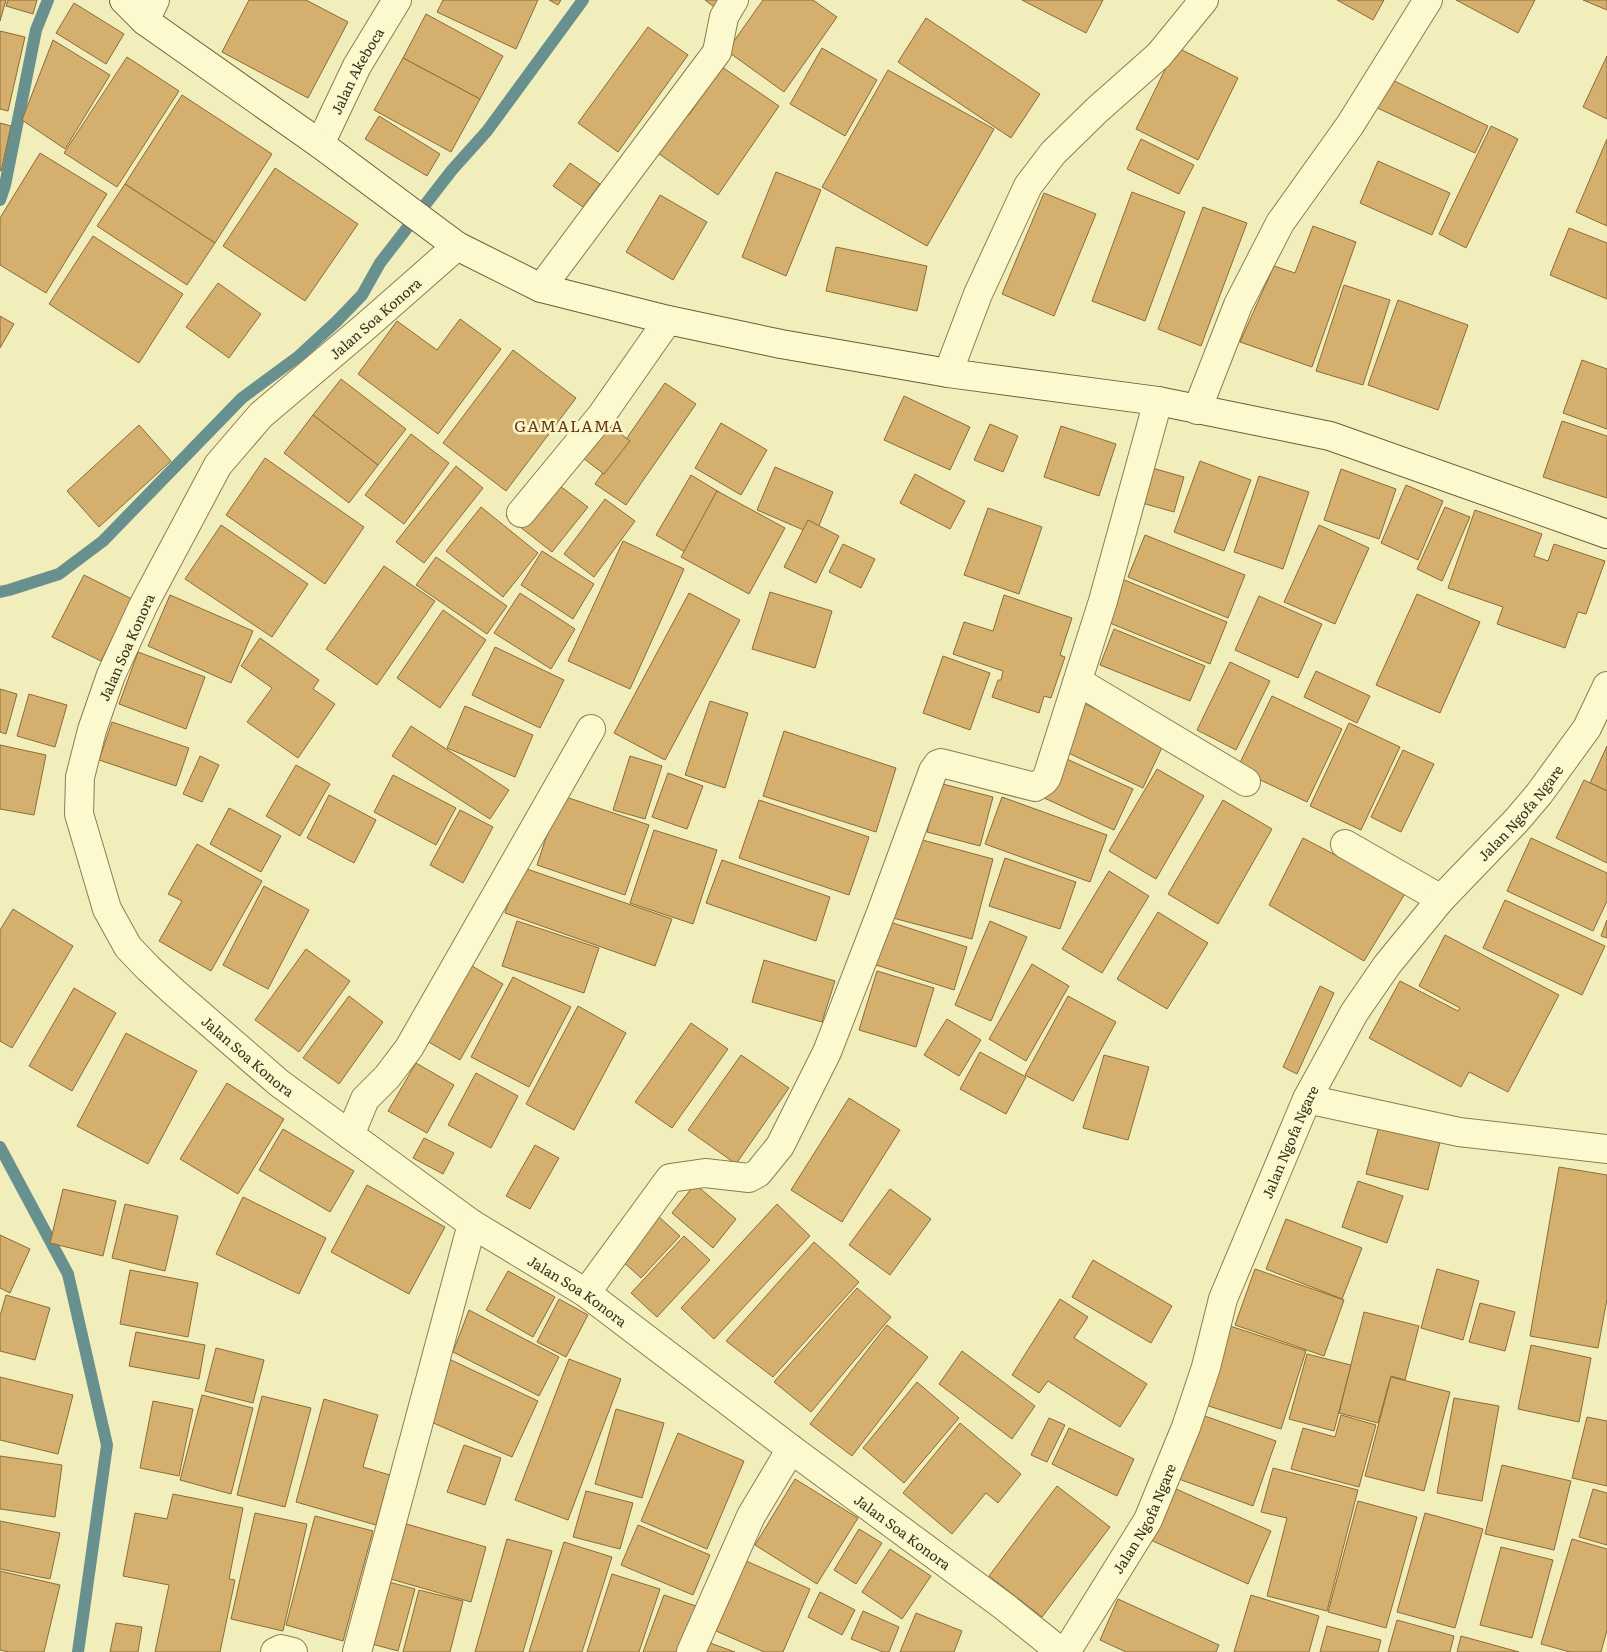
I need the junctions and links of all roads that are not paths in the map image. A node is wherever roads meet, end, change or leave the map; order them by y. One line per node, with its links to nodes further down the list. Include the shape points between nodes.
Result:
1 (124, 0): 6 (street)
2 (397, 0): 7 (street, Jalan Akeboca, via 357,66)
3 (734, 0): 9 (street, via 724,17 717,52)
4 (1204, 0): 11 (street, via 1158,55 1054,153 1028,186 978,294)
5 (1428, 0): 13 (street, via 1350,124 1280,223 1238,305)
6 (150, 10): 7 (street)
7 (320, 144): 8 (street)
8 (457, 246): 9 (street); 23 (street, Jalan Soa Konora, via 261,414 218,465 144,604 111,675 80,778 79,814 87,842 107,909 128,946 174,992 279,1083)
9 (541, 288): 10 (street)
10 (668, 320): 11 (street, via 781,344); 14 (street, via 601,416)
11 (948, 372): 12 (street)
12 (1158, 401): 13 (street); 16 (street)
13 (1197, 410): 15 (street, via 1330,436)
14 (521, 514)
15 (1607, 534)
16 (1079, 682): 19 (street); 26 (street, via 1047,777 1040,784 1035,786 942,763 933,771 827,1052 780,1146 749,1178 705,1173 670,1178)
17 (1607, 686): 21 (street, Jalan Ngofa Ngare, via 1588,728 1539,794)
18 (591, 729): 23 (street, via 409,1048 365,1099)
19 (1246, 782)
20 (1345, 844): 21 (street)
21 (1440, 899): 22 (street, Jalan Ngofa Ngare, via 1354,1014)
22 (1307, 1100): 24 (street, via 1459,1132); 33 (street, Jalan Ngofa Ngare, via 1223,1299 1206,1367 1186,1427 1148,1520)
23 (350, 1135): 25 (street, Jalan Soa Konora)
24 (1607, 1149)
25 (472, 1224): 26 (street, Jalan Soa Konora); 30 (street)
26 (586, 1293): 27 (street, Jalan Soa Konora)
27 (791, 1449): 31 (street, via 751,1516); 32 (street, Jalan Soa Konora)
28 (275, 1652): 29 (street, via 281,1649)
29 (293, 1652)
30 (357, 1652)
31 (691, 1652)
32 (1061, 1652)
33 (1066, 1652)

